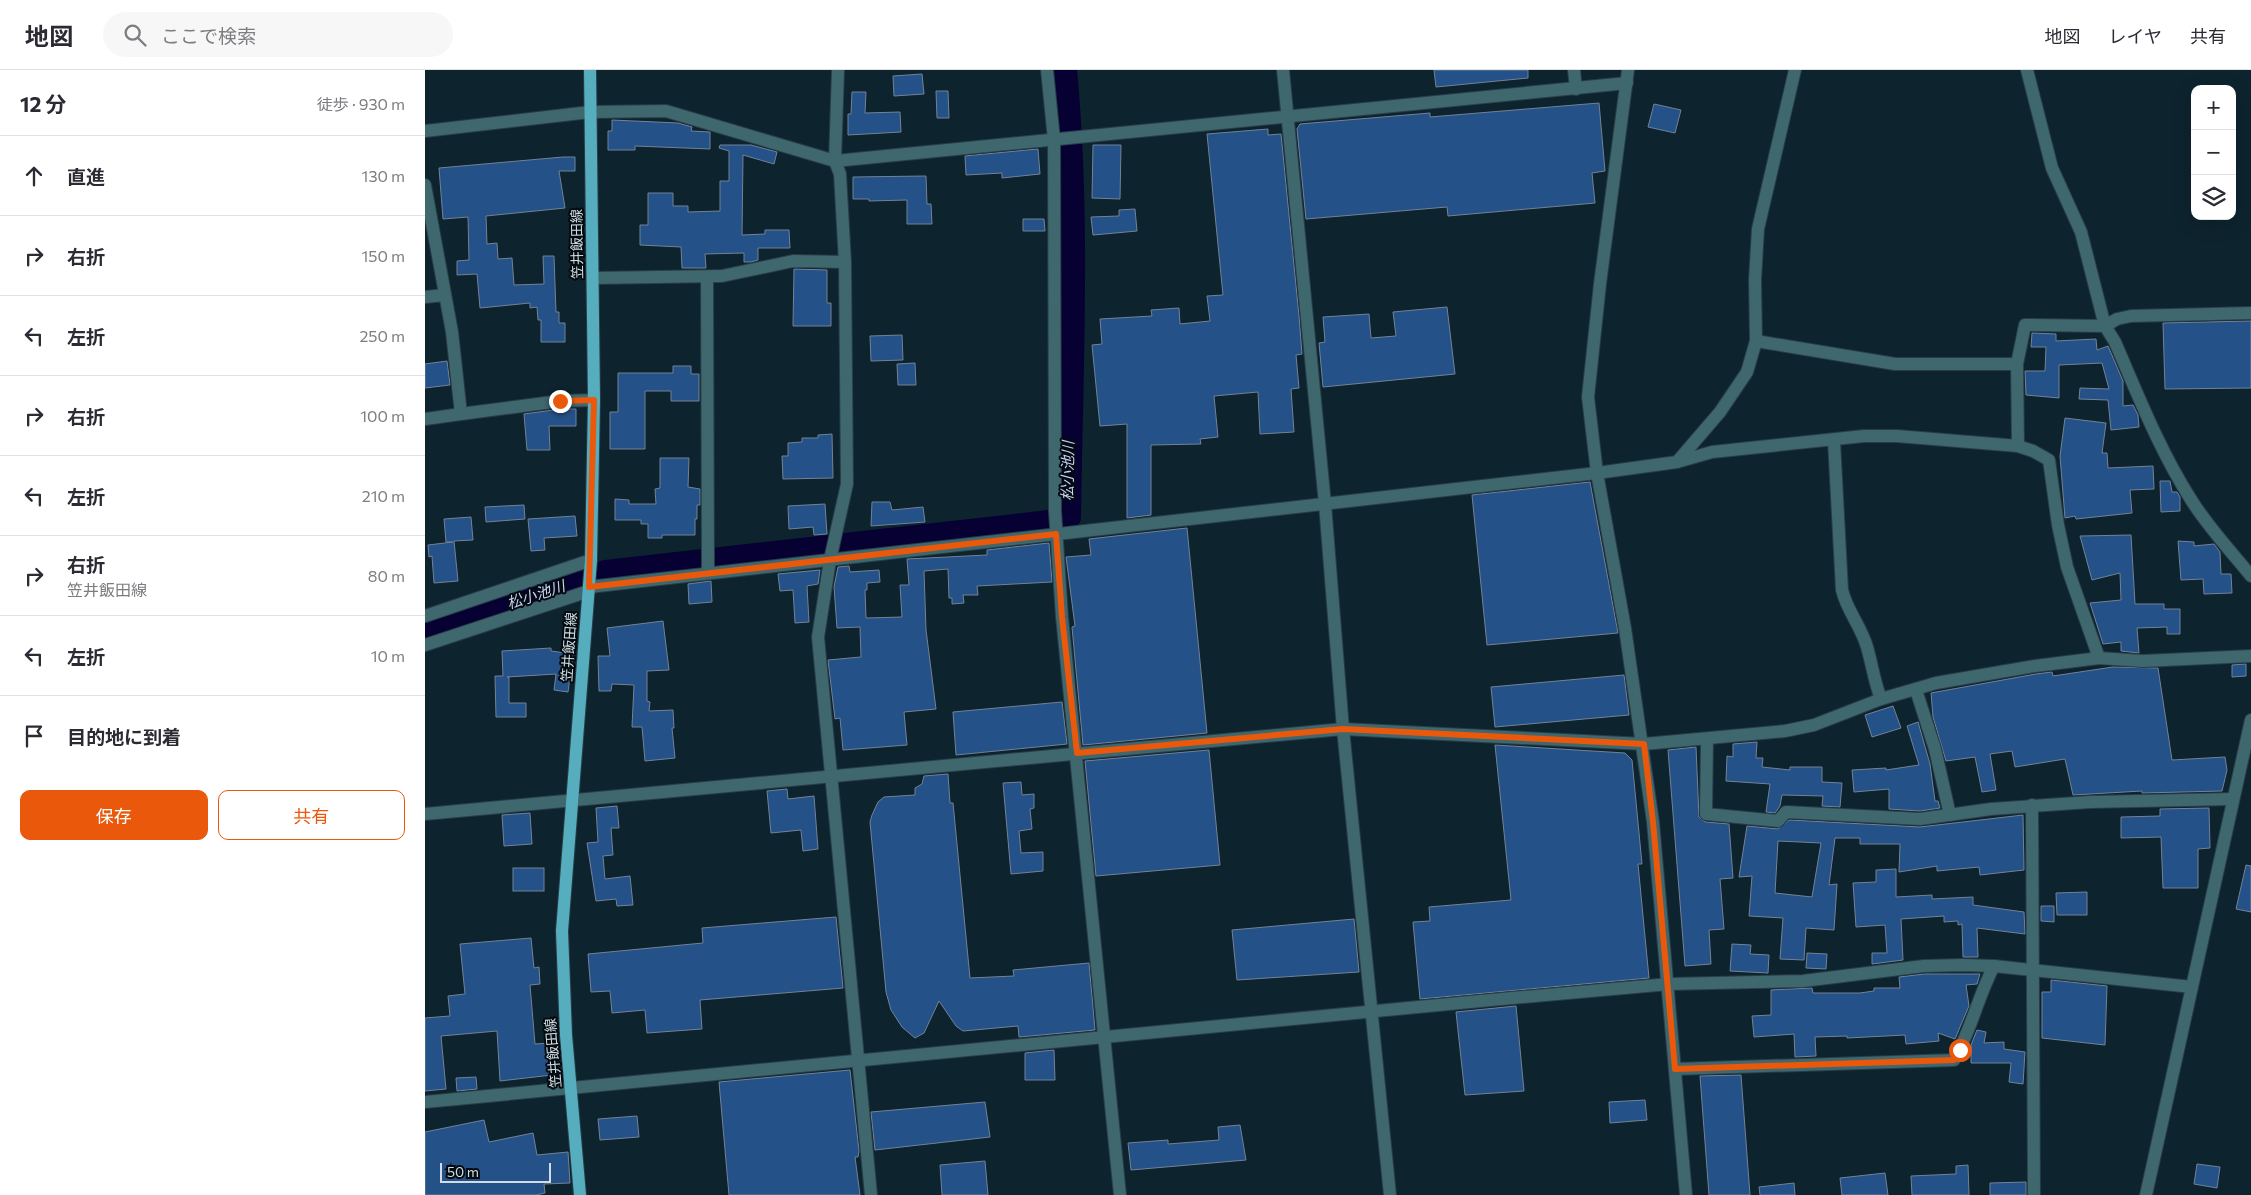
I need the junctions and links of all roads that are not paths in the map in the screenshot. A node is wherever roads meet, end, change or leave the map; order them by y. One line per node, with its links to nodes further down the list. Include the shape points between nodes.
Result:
1 (590, 70): 10 (main road, 笠井飯田線)
2 (838, 70): 14 (street)
3 (1047, 70): 13 (street)
4 (1283, 70): 11 (street)
5 (1574, 70): 9 (street)
6 (1795, 70): 23 (street, via 1759,229 1755,280)
7 (2027, 70): 22 (street, via 2052,168 2081,232)
8 (1628, 76): 9 (street); 31 (street, via 1588,397)
9 (1576, 89): 11 (street)
10 (590, 112): 12 (street); 14 (street, via 666,111); 18 (main road, 笠井飯田線)
11 (1288, 116): 13 (street); 32 (street)
12 (425, 131)
13 (1055, 140): 14 (street); 33 (street)
14 (835, 161): 16 (street, via 840,174)
15 (425, 185): 19 (street)
16 (845, 262): 17 (street, via 793,261); 34 (street, via 847,484)
17 (707, 277): 18 (street); 36 (street)
18 (593, 278): 25 (main road, 笠井飯田線)
19 (445, 295): 20 (street); 26 (street)
20 (425, 296)
21 (2251, 313): 22 (street, via 2131,316)
22 (2105, 326): 24 (street, via 2025,325); 37 (street, via 2166,458 2218,538)
23 (1756, 341): 24 (street, via 1895,364); 30 (street, via 1747,372 1720,412)
24 (2017, 364): 29 (street)
25 (594, 400): 26 (street, via 560,401); 35 (main road, 笠井飯田線)
26 (461, 414): 27 (street)
27 (425, 419)
28 (1834, 441): 29 (street, via 1864,436 1897,436); 30 (street, via 1712,452); 44 (street, via 1841,590 1846,607 1867,647 1873,679)
29 (2017, 446): 42 (street, via 2049,460 2057,525 2067,567)
30 (1677, 462): 31 (street)
31 (1597, 473): 32 (street); 48 (street)
32 (1325, 504): 33 (street); 46 (street)
33 (1056, 531): 34 (street); 49 (street)
34 (831, 559): 36 (street); 50 (street, via 819,637)
35 (591, 564): 38 (main road, 笠井飯田線); 39 (street)
36 (708, 573): 38 (street)
37 (2251, 576)
38 (589, 587): 40 (street); 52 (main road, 笠井飯田線)
39 (425, 616)
40 (425, 645)
41 (2251, 656): 42 (street, via 2143,662)
42 (2099, 658): 43 (street, via 2001,672)
43 (1916, 690): 44 (street); 55 (street, via 1935,749)
44 (1881, 699): 47 (street, via 1814,725 1785,732)
45 (2251, 720): 51 (street)
46 (1343, 729): 48 (street); 49 (street); 60 (street)
47 (1707, 739): 48 (street); 55 (street, via 1705,814 1778,821 1786,812 1919,818)
48 (1644, 744): 58 (street)
49 (1077, 753): 50 (street); 61 (street)
50 (832, 776): 52 (street); 62 (street)
51 (2233, 798): 53 (street); 59 (street)
52 (573, 801): 54 (street); 64 (main road, 笠井飯田線, via 562,931 565,1035)
53 (2032, 806): 55 (street); 57 (street)
54 (425, 814)
55 (1950, 815)
56 (1994, 966): 57 (street); 58 (street, via 1924,966 1803,981); 63 (street, via 1954,1060)
57 (2035, 971): 59 (street); 71 (street)
58 (1669, 984): 60 (street); 63 (street)
59 (2192, 987): 72 (street)
60 (1372, 1011): 61 (street); 69 (street)
61 (1105, 1037): 62 (street); 68 (street)
62 (859, 1060): 64 (street); 67 (street)
63 (1675, 1069): 70 (street)
64 (571, 1089): 65 (street); 66 (main road, 笠井飯田線)
65 (425, 1102)
66 (580, 1195)
67 (871, 1195)
68 (1120, 1195)
69 (1390, 1195)
70 (1686, 1195)
71 (2034, 1195)
72 (2146, 1195)

